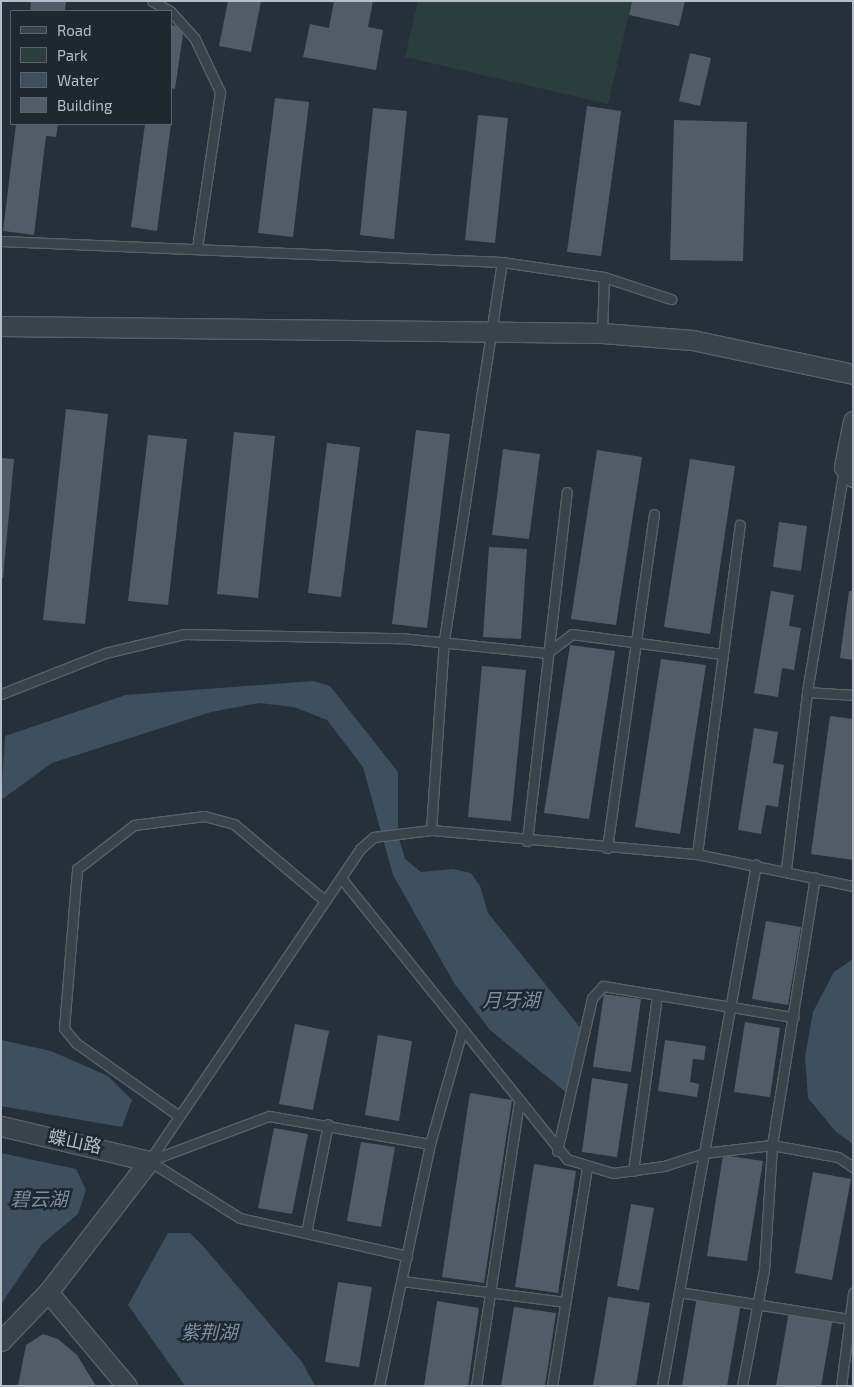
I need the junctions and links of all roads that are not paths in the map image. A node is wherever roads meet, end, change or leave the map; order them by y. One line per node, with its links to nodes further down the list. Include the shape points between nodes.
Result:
1 (152, 1): 2 (lane)
2 (168, 10)
3 (172, 13): 5 (lane, via 199,46 220,92)
4 (1, 241): 5 (lane)
5 (197, 248): 6 (lane)
6 (502, 262): 7 (lane); 10 (lane)
7 (604, 277): 8 (lane); 11 (lane)
8 (671, 299)
9 (1, 326): 10 (street)
10 (492, 328): 11 (street); 18 (lane)
11 (602, 333): 12 (street, via 692,340)
12 (853, 374)
13 (853, 421): 14 (street)
14 (848, 472): 22 (lane)
15 (567, 492): 20 (lane)
16 (654, 514): 19 (lane)
17 (740, 525): 21 (lane)
18 (444, 640): 20 (lane); 23 (lane, via 184,634 105,653); 25 (lane)
19 (637, 641): 20 (lane, via 572,634); 21 (lane); 27 (lane)
20 (547, 654): 26 (lane)
21 (722, 654): 28 (lane)
22 (807, 692): 24 (lane); 30 (lane)
23 (1, 694)
24 (853, 695)
25 (431, 830): 26 (lane); 32 (lane, via 405,830 374,837)
26 (527, 841): 27 (lane)
27 (607, 848): 28 (lane)
28 (697, 854): 29 (lane)
29 (756, 864): 30 (lane); 36 (lane)
30 (786, 869): 31 (lane)
31 (815, 877): 33 (lane); 37 (lane)
32 (341, 878): 34 (lane); 38 (lane)
33 (853, 886)
34 (325, 902): 40 (lane); 40 (lane, via 234,824 204,816 134,825 77,869 64,1028 76,1043)
35 (658, 995): 36 (lane); 45 (lane, via 609,985 602,986 592,998); 50 (lane)
36 (731, 1005): 37 (lane); 46 (lane)
37 (794, 1017): 44 (lane)
38 (462, 1031): 39 (lane); 43 (lane)
39 (519, 1102): 45 (lane); 55 (lane)
40 (179, 1116): 47 (lane)
41 (328, 1124): 43 (lane); 47 (lane, via 269,1116); 51 (lane)
42 (1, 1126): 47 (street, 蝶山路)
43 (430, 1144): 52 (lane)
44 (772, 1145): 46 (lane); 49 (lane, via 838,1157); 59 (lane)
45 (557, 1151): 48 (lane)
46 (704, 1153): 50 (lane); 56 (lane)
47 (149, 1161): 51 (lane, via 240,1218); 54 (street)
48 (587, 1167): 50 (lane); 58 (lane)
49 (853, 1168)
50 (632, 1172)
51 (306, 1233): 52 (lane)
52 (408, 1256): 53 (lane)
53 (402, 1281): 55 (lane); 64 (lane)
54 (48, 1292): 61 (street); 63 (street)
55 (489, 1292): 58 (lane); 65 (lane)
56 (679, 1292): 59 (lane); 67 (lane)
57 (853, 1293): 60 (lane)
58 (565, 1302): 66 (lane)
59 (757, 1304): 60 (lane); 68 (lane)
60 (849, 1319): 62 (lane)
61 (1, 1341)
62 (849, 1350): 69 (lane)
63 (127, 1386)
64 (379, 1386)
65 (476, 1386)
66 (552, 1386)
67 (662, 1386)
68 (742, 1386)
69 (841, 1386)

